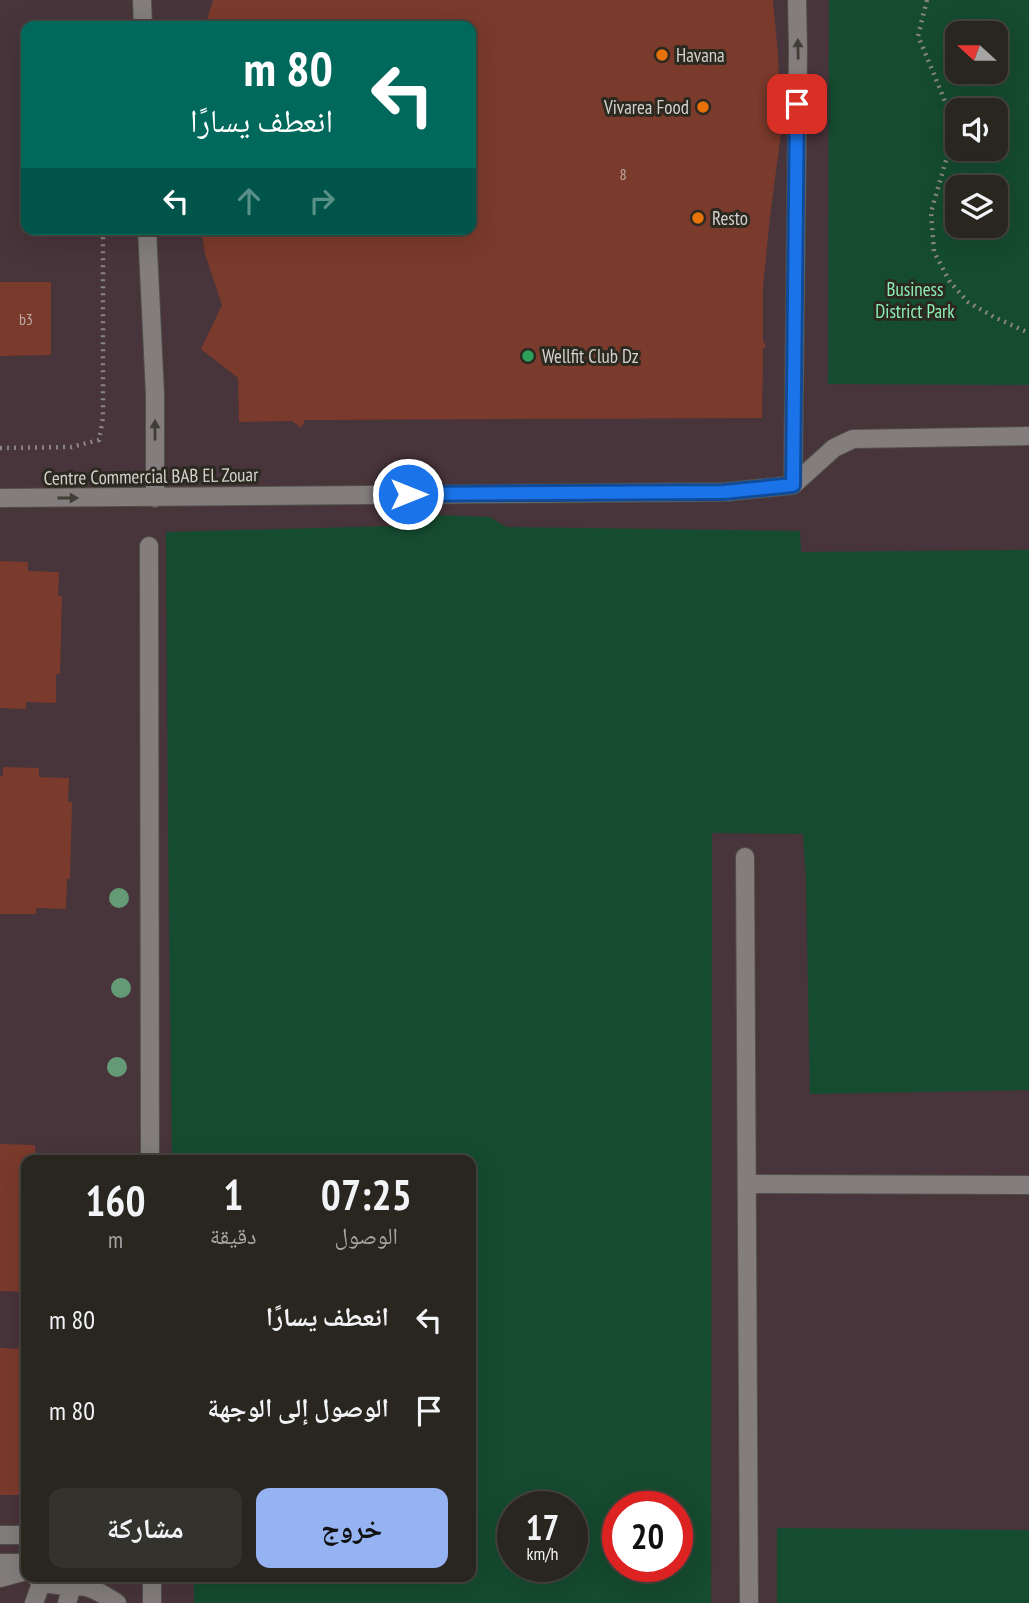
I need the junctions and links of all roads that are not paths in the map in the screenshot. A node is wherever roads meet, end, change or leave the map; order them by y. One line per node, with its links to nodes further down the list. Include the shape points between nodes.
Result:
1 (142, 0): 3 (lane)
2 (797, 0): 6 (lane, one-way to 2)
3 (142, 21)
4 (147, 235): 8 (lane, one-way to 4)
5 (1029, 436): 6 (lane, via 853,439 834,447)
6 (793, 485): 8 (lane, Centre Commercial BAB EL Zouar, via 724,492)
7 (0, 498): 8 (lane, Centre Commercial BAB EL Zouar, one-way to 8)
8 (155, 498)
9 (149, 546): 11 (lane)
10 (746, 857): 12 (lane)
11 (150, 1155)
12 (747, 1184): 13 (lane); 28 (lane)
13 (1029, 1185)
14 (0, 1535): 15 (lane)
15 (21, 1536)
16 (0, 1563): 17 (lane)
17 (21, 1563)
18 (21, 1572): 19 (lane)
19 (0, 1578)
20 (38, 1582): 25 (lane)
21 (47, 1582): 24 (lane)
22 (152, 1582): 27 (lane)
23 (97, 1583): 24 (lane); 26 (lane)
24 (69, 1594)
25 (34, 1603)
26 (117, 1603)
27 (152, 1603)
28 (749, 1603)

